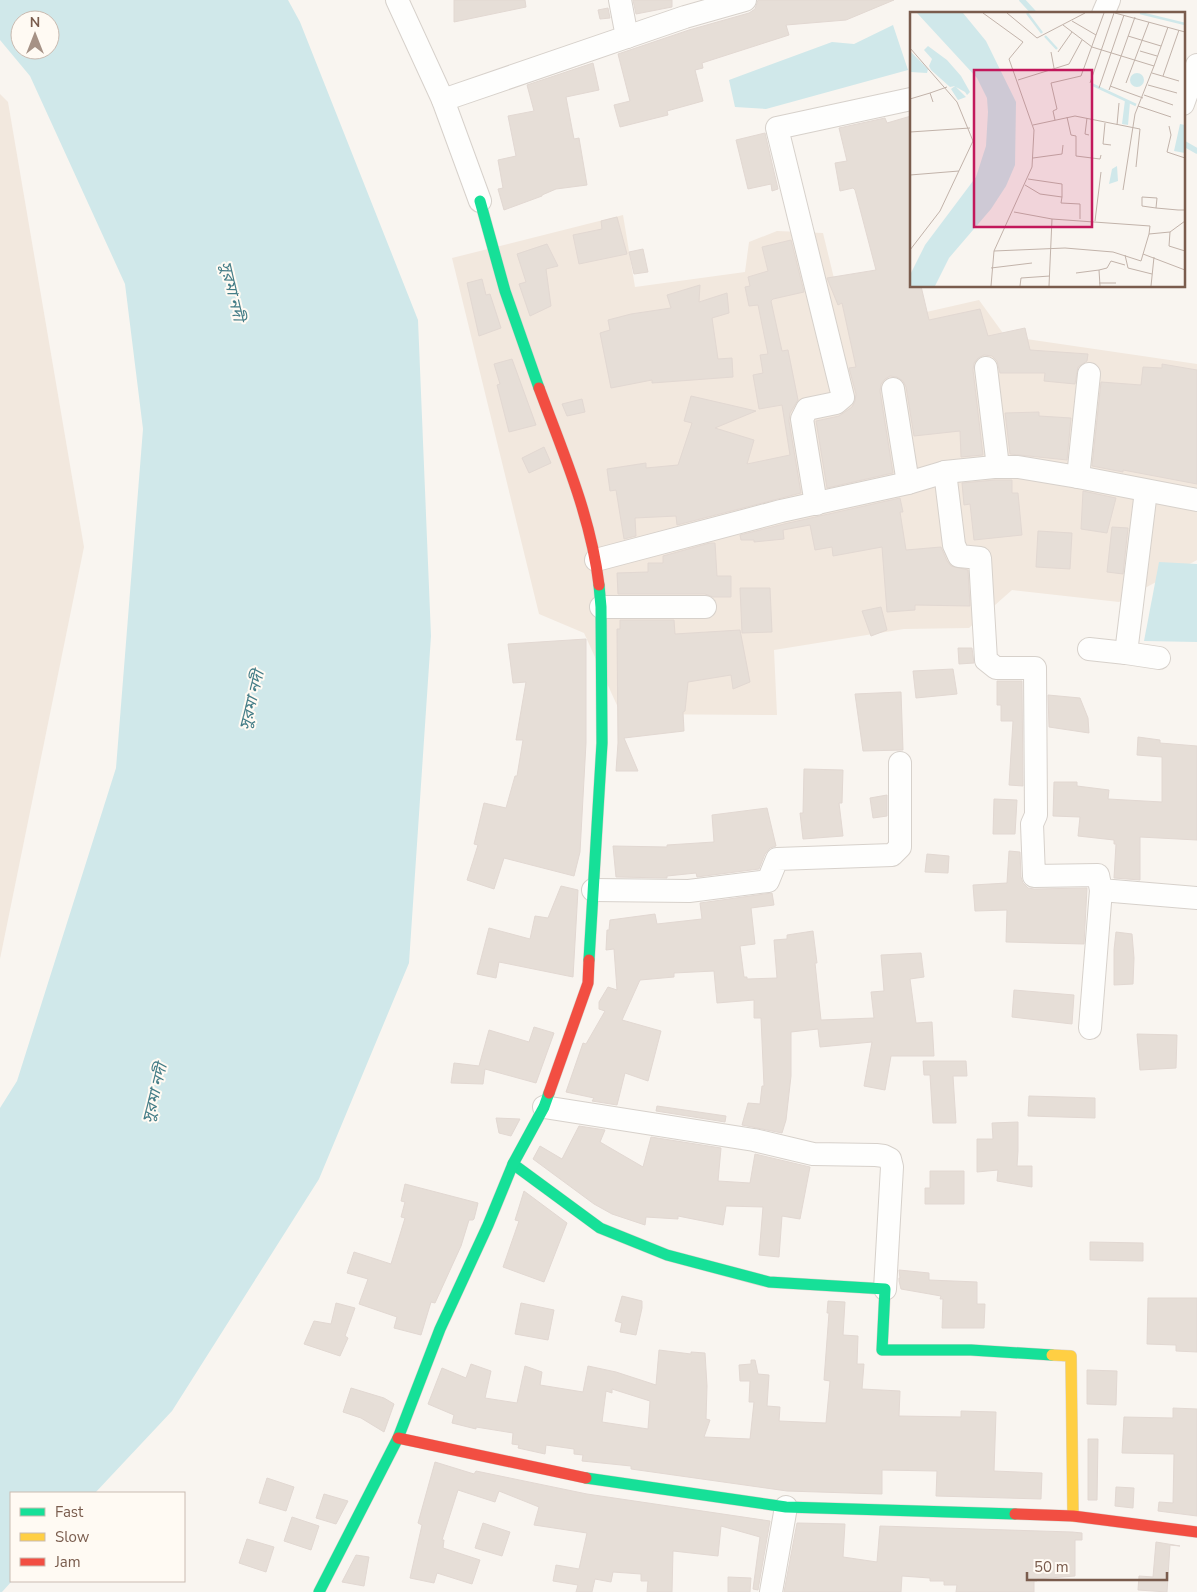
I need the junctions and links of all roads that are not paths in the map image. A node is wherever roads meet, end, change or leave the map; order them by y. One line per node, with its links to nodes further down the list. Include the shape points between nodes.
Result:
1 (397, 0): 9 (street)
2 (620, 0): 6 (street)
3 (745, 0): 6 (street)
4 (1109, 0): 5 (street)
5 (1104, 12)
6 (627, 37): 9 (street)
7 (1197, 65): 10 (street)
8 (910, 99): 22 (street, via 778,128 843,397 836,403 806,409 802,419)
9 (443, 100): 11 (street)
10 (1184, 101)
11 (480, 201): 23 (street, via 505,291 574,480)
12 (986, 368): 15 (street)
13 (1089, 374): 17 (street)
14 (893, 389): 18 (street)
15 (998, 467): 16 (street); 17 (street)
16 (945, 472): 18 (street); 31 (street, via 954,545 959,556 980,558 986,660 996,668 1035,668 1034,876 1098,875)
17 (1078, 477): 19 (street)
18 (908, 483): 22 (street)
19 (1146, 491): 21 (street); 27 (street)
20 (1197, 496): 21 (street)
21 (1197, 500)
22 (816, 504): 23 (street)
23 (596, 560): 25 (street)
24 (705, 606): 25 (street)
25 (601, 608): 30 (street, via 602,743)
26 (1089, 649): 27 (street)
27 (1126, 653): 28 (street)
28 (1158, 658)
29 (900, 763): 30 (street, via 900,847 892,854 777,859 768,881 690,891)
30 (593, 890): 34 (street, via 588,984)
31 (1101, 890): 32 (street); 33 (street)
32 (1197, 898)
33 (1090, 1028)
34 (544, 1106): 35 (street); 36 (street, via 754,1140 813,1154 876,1155 890,1159)
35 (513, 1164): 36 (street, via 600,1228 667,1255 769,1282); 37 (street, via 440,1329)
36 (885, 1289): 39 (street, via 882,1350 971,1350 1071,1356)
37 (398, 1438): 38 (street, via 589,1478); 41 (street)
38 (786, 1507): 39 (street); 42 (street)
39 (1073, 1516): 40 (street)
40 (1197, 1532)
41 (319, 1592)
42 (770, 1592)

